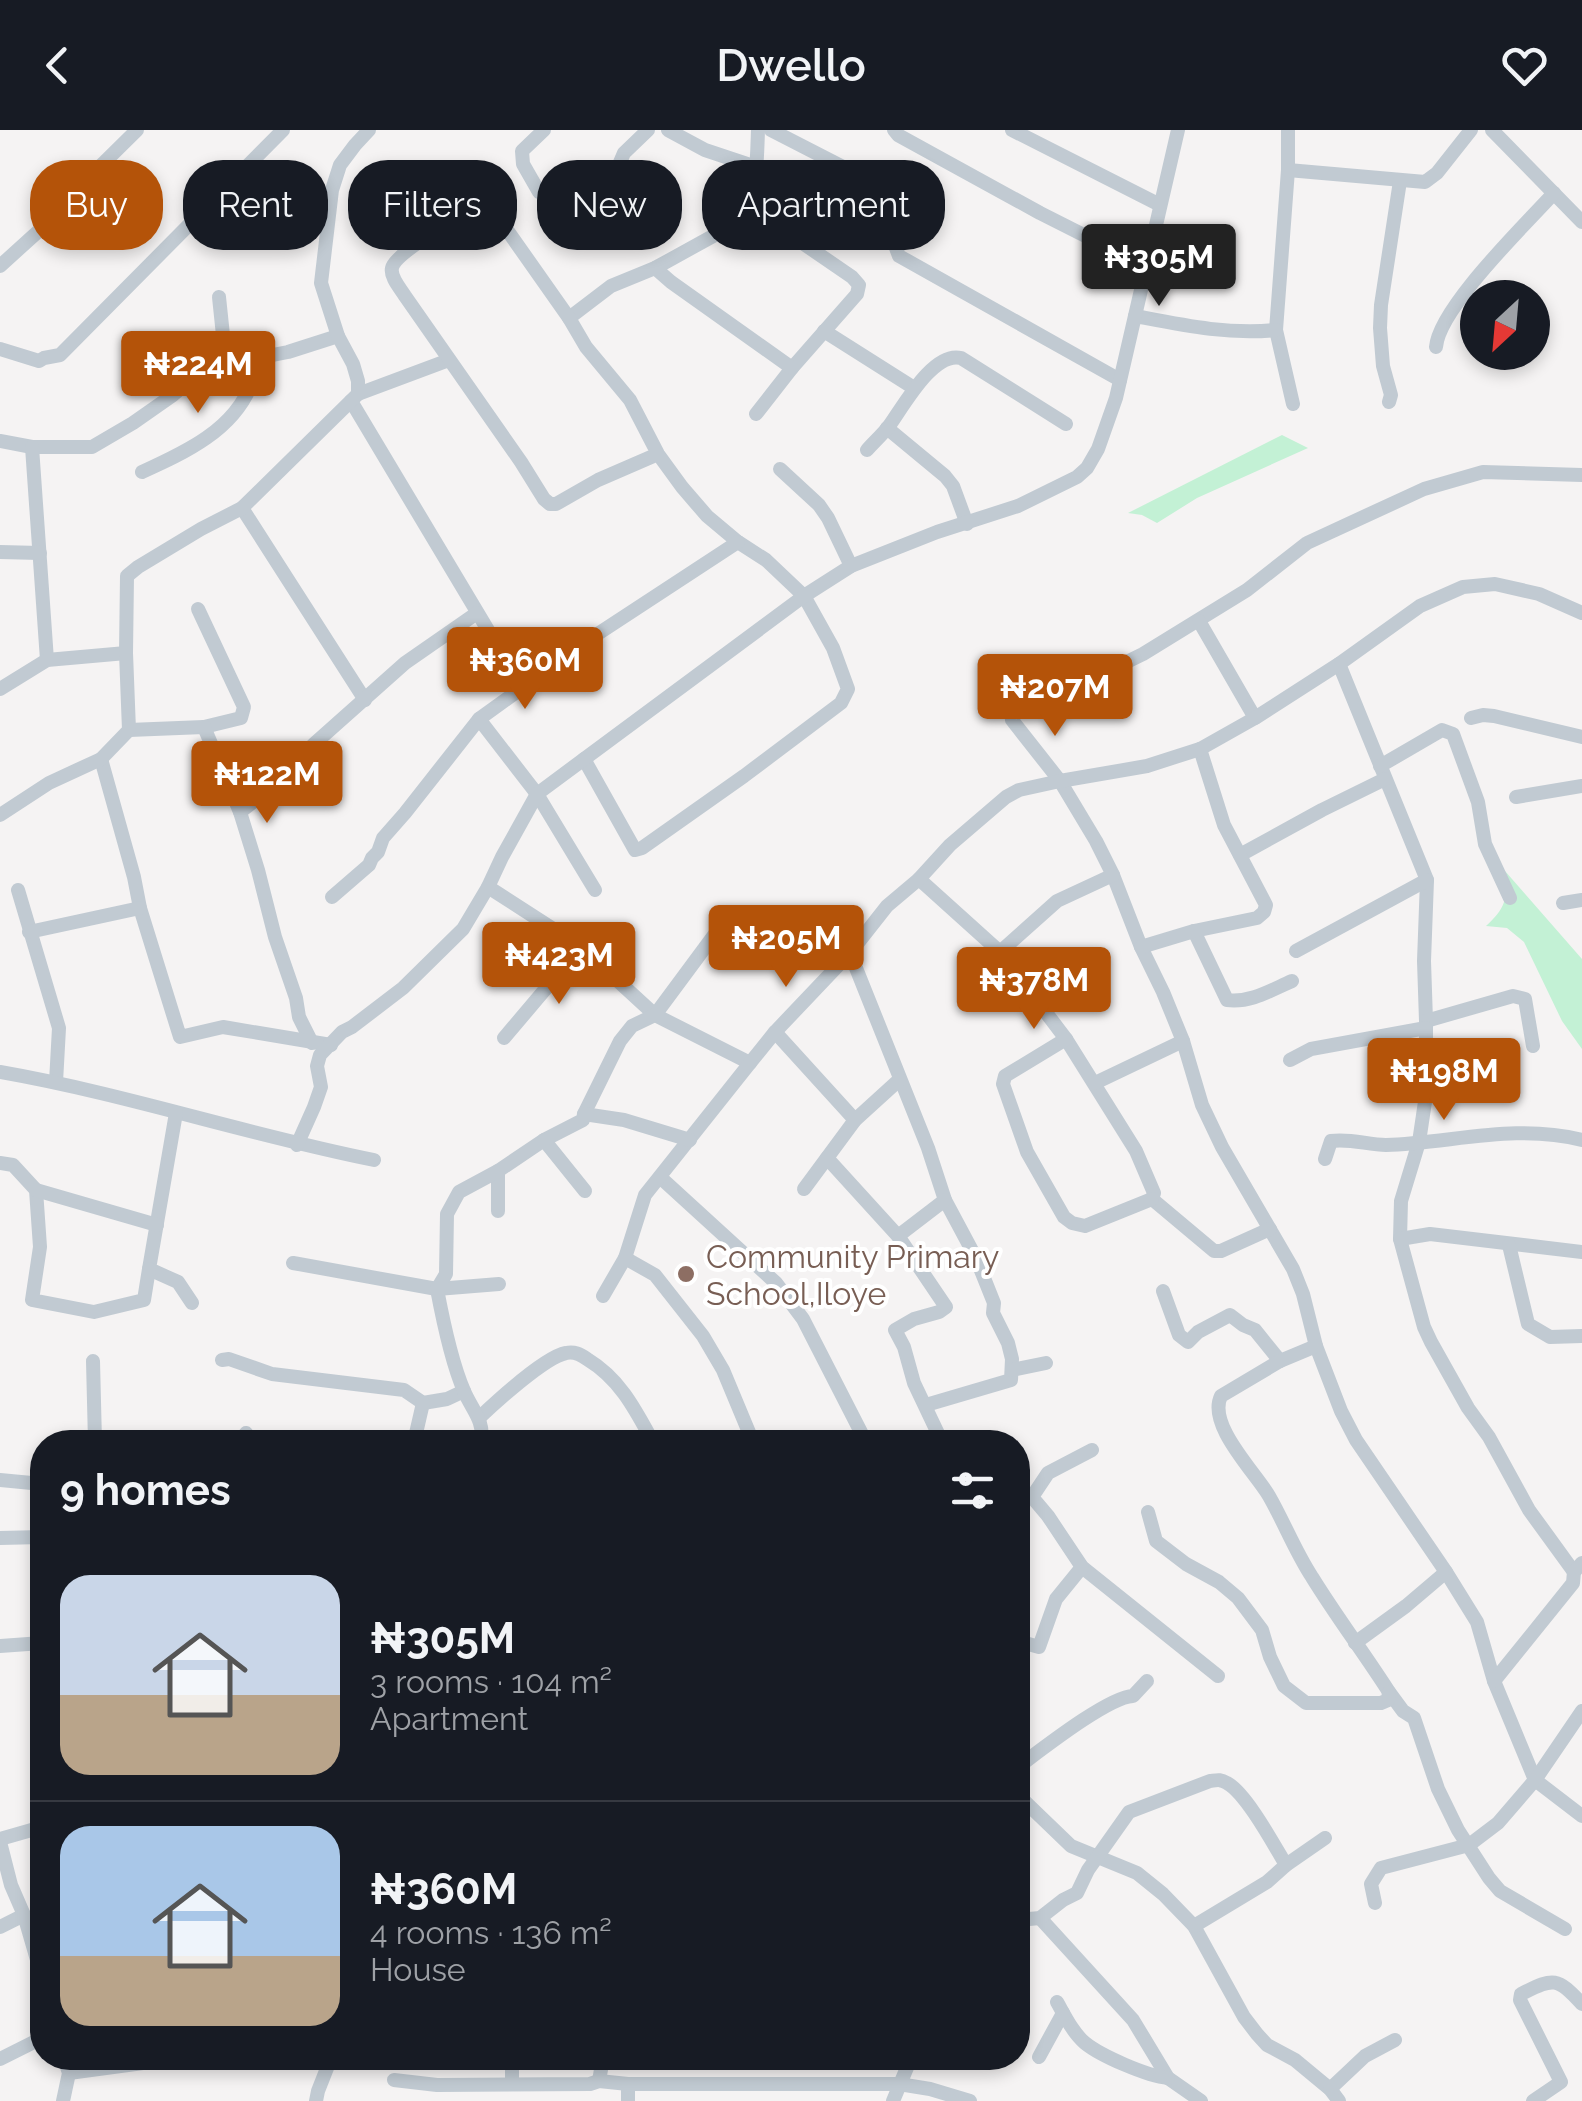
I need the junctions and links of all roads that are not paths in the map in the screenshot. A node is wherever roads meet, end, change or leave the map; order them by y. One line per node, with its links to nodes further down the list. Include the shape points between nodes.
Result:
1 (137, 130): 29 (street)
2 (283, 130): 39 (street, via 60,355 39,361)
3 (369, 130): 37 (street, via 340,166 332,190 321,283)
4 (544, 130): 21 (street, via 522,152)
5 (648, 130): 16 (street)
6 (668, 130): 17 (street)
7 (758, 130): 18 (street)
8 (771, 130): 44 (street, via 890,194 899,256)
9 (894, 130): 30 (street)
10 (1012, 130): 15 (street)
11 (1178, 130): 23 (street)
12 (1288, 130): 19 (street)
13 (1471, 130): 20 (street, via 1432,178)
14 (1499, 133): 22 (street)
15 (1033, 135): 23 (street)
16 (621, 160)
17 (735, 160)
18 (756, 160)
19 (1288, 170): 20 (street); 35 (street)
20 (1400, 181): 47 (street, via 1381,305)
21 (537, 188)
22 (1554, 193): 24 (street); 38 (street, via 1468,290)
23 (1160, 204): 30 (street)
24 (1581, 219)
25 (702, 243): 31 (street)
26 (517, 244): 34 (street)
27 (407, 250): 41 (street, via 394,262 394,278)
28 (813, 250): 36 (street, via 859,284)
29 (0, 266)
30 (1146, 266): 33 (street)
31 (655, 268): 34 (street, via 611,286); 43 (street)
32 (218, 297): 42 (street)
33 (1135, 316): 35 (street, via 1206,330); 44 (street)
34 (569, 318): 55 (street, via 630,400)
35 (1276, 330): 48 (street)
36 (824, 331): 43 (street); 45 (street)
37 (338, 336): 40 (street); 46 (street, via 358,381)
38 (1436, 347)
39 (0, 349)
40 (256, 358): 42 (street); 57 (street, via 252,382 223,423 199,445)
41 (450, 360): 46 (street); 55 (street, via 550,504)
42 (226, 364): 53 (street, via 199,373 92,447)
43 (792, 368): 49 (street)
44 (1120, 380): 60 (street, via 1087,468 1018,506)
45 (914, 388): 50 (street, via 954,356); 51 (street)
46 (355, 398): 59 (street); 67 (street)
47 (1390, 402)
48 (1293, 404)
49 (756, 414)
50 (1066, 424)
51 (887, 428): 54 (street); 60 (street, via 945,476)
52 (0, 441): 53 (street)
53 (32, 447): 63 (street)
54 (867, 450)
55 (658, 454): 61 (street)
56 (780, 469): 64 (street, via 819,505)
57 (142, 472)
58 (1582, 475): 69 (street, via 1482,472 1424,489 1307,543)
59 (242, 508): 70 (street, via 127,576); 75 (street)
60 (967, 524): 64 (street)
61 (738, 542): 65 (street); 73 (street)
62 (0, 552): 63 (street)
63 (40, 553): 71 (street)
64 (850, 566): 65 (street)
65 (804, 596): 84 (street); 84 (street, via 848,689 841,703 744,776 635,850)
66 (198, 609): 79 (street, via 244,707 241,718)
67 (477, 613): 73 (street); 75 (street)
68 (1582, 613): 72 (street, via 1495,584 1463,587 1420,606)
69 (1198, 621): 76 (street); 86 (street, via 1098,676 1018,700 1012,720)
70 (126, 653): 71 (street); 80 (street)
71 (47, 660): 74 (street)
72 (1339, 664): 76 (street); 85 (street)
73 (522, 687): 78 (street)
74 (0, 688)
75 (365, 700): 90 (street)
76 (1256, 718): 82 (street)
77 (1471, 718): 81 (street, via 1494,716)
78 (479, 719): 88 (street); 99 (street, via 369,864)
79 (204, 727): 80 (street); 90 (street)
80 (129, 730): 83 (street)
81 (1582, 737)
82 (1200, 749): 86 (street); 92 (street)
83 (100, 758): 91 (street); 103 (street)
84 (584, 760): 88 (street)
85 (1382, 773): 92 (street); 95 (street); 100 (street, via 1442,730 1452,734 1478,802 1485,844)
86 (1060, 781): 93 (street); 94 (street, via 1006,797)
87 (1582, 786): 89 (street)
88 (538, 794): 96 (street); 98 (street)
89 (1516, 796)
90 (240, 812): 119 (street)
91 (0, 815)
92 (1240, 855): 104 (street, via 1264,912)
93 (1113, 875): 108 (street); 110 (street, via 1057,902)
94 (919, 879): 110 (street); 111 (street)
95 (1427, 880): 109 (street); 114 (street)
96 (488, 887): 107 (street); 120 (street, via 450,942)
97 (18, 890): 105 (street)
98 (595, 890)
99 (332, 898)
100 (1510, 898)
101 (1582, 900): 102 (street)
102 (1563, 902)
103 (140, 908): 105 (street); 119 (street, via 180,1037 223,1027)
104 (1194, 931): 108 (street); 112 (street, via 1227,1000 1241,1002)
105 (29, 932): 126 (street, via 59,1028)
106 (715, 934): 113 (street)
107 (581, 947): 113 (street); 116 (street)
108 (1141, 947): 118 (street)
109 (1296, 951)
110 (1000, 952): 117 (street)
111 (850, 953): 115 (street); 125 (street)
112 (1292, 981)
113 (655, 1016): 123 (street); 129 (street, via 632,1026 620,1041)
114 (1426, 1025): 121 (street, via 1520,997); 122 (street, via 1312,1049); 134 (street)
115 (775, 1032): 123 (street); 130 (street)
116 (504, 1038)
117 (1066, 1039): 127 (street); 145 (street, via 1005,1076 1027,1152 1072,1224 1085,1226)
118 (1183, 1042): 127 (street); 149 (street, via 1222,1148)
119 (312, 1043): 120 (street)
120 (330, 1045): 135 (street, via 320,1056 321,1087)
121 (1533, 1046)
122 (1290, 1060)
123 (750, 1064): 132 (street)
124 (0, 1072): 126 (street)
125 (899, 1080): 130 (street); 146 (street)
126 (56, 1082): 128 (street)
127 (1094, 1082): 145 (street, via 1136,1151)
128 (176, 1113): 135 (street); 148 (street)
129 (584, 1114): 131 (street); 132 (street)
130 (856, 1120): 136 (street)
131 (544, 1140): 140 (street); 144 (street)
132 (690, 1140): 141 (street)
133 (1582, 1140): 134 (street, via 1491,1133)
134 (1418, 1142): 137 (street, via 1331,1141); 151 (street, via 1401,1202)
135 (297, 1145): 138 (street)
136 (827, 1158): 142 (street); 150 (street)
137 (1325, 1159)
138 (374, 1160)
139 (0, 1162): 143 (street)
140 (498, 1171): 147 (street); 158 (street, via 459,1192 447,1214 446,1274)
141 (661, 1178): 154 (street, via 645,1195); 180 (street, via 776,1283)
142 (804, 1188)
143 (36, 1190): 148 (street); 156 (street, via 40,1247 32,1300 94,1312 144,1300)
144 (585, 1190)
145 (1152, 1199): 149 (street, via 1214,1250)
146 (945, 1200): 150 (street); 168 (street, via 994,1303)
147 (498, 1211)
148 (157, 1225): 156 (street)
149 (1270, 1229): 163 (street, via 1303,1294)
150 (898, 1236): 171 (street, via 946,1307 894,1330)
151 (1400, 1240): 152 (street, via 1430,1234); 191 (street, via 1432,1342 1530,1510)
152 (1509, 1245): 153 (street); 162 (street, via 1528,1324 1550,1337)
153 (1582, 1252)
154 (624, 1258): 160 (street); 179 (street, via 655,1275 703,1336)
155 (293, 1263): 158 (street)
156 (149, 1269): 161 (street, via 178,1282)
157 (499, 1284): 158 (street)
158 (437, 1289): 169 (street)
159 (1163, 1292): 166 (street, via 1188,1342 1230,1314 1255,1330)
160 (603, 1296)
161 (192, 1302)
162 (1582, 1336)
163 (1316, 1346): 166 (street); 192 (street, via 1356,1440)
164 (222, 1360): 170 (street, via 272,1374 404,1390)
165 (93, 1361): 174 (street)
166 (1280, 1361): 193 (street, via 1221,1396 1218,1414)
167 (1046, 1363): 168 (street)
168 (1012, 1370): 171 (street, via 1011,1380)
169 (464, 1391): 170 (street); 172 (street)
170 (422, 1403): 175 (street)
171 (926, 1405): 181 (street)
172 (479, 1418): 173 (street, via 514,1386 571,1351 610,1374); 176 (street)
173 (644, 1424): 177 (street); 178 (street)
174 (95, 1430)
175 (416, 1430)
176 (483, 1430)
177 (641, 1430)
178 (647, 1430)
179 (748, 1430)
180 (860, 1430)
181 (937, 1430)
182 (1092, 1450): 185 (street, via 1048,1473)
183 (0, 1480): 184 (street)
184 (30, 1483)
185 (1030, 1493)
186 (1030, 1503): 190 (street, via 1048,1516)
187 (1148, 1512): 200 (street, via 1156,1541 1238,1598 1294,1694 1306,1703)
188 (30, 1537): 189 (street)
189 (0, 1538)
190 (1082, 1567): 195 (street, via 1056,1599 1039,1646); 197 (street)
191 (1578, 1567): 198 (street, via 1573,1583)
192 (1446, 1572): 193 (street); 198 (street, via 1476,1622)
193 (1355, 1642): 200 (street)
194 (30, 1644): 196 (street)
195 (1030, 1644)
196 (0, 1646)
197 (1218, 1676)
198 (1494, 1681): 203 (street)
199 (1147, 1682): 202 (street)
200 (1392, 1698): 209 (street, via 1414,1718 1438,1788)
201 (1582, 1712): 203 (street)
202 (1030, 1759)
203 (1536, 1780): 205 (street); 209 (street)
204 (1030, 1807): 210 (street, via 1063,1840)
205 (1582, 1816)
206 (30, 1831): 208 (street)
207 (1325, 1838): 211 (street)
208 (0, 1840): 213 (street)
209 (1469, 1845): 212 (street, via 1381,1868 1371,1884); 218 (street, via 1500,1892)
210 (1098, 1858): 211 (street, via 1130,1812 1219,1780 1247,1803); 214 (street, via 1078,1893); 216 (street, via 1137,1873)
211 (1286, 1865): 216 (street)
212 (1375, 1903)
213 (24, 1916): 217 (street); 219 (street)
214 (1040, 1918): 215 (street); 230 (street, via 1133,2020)
215 (1030, 1919)
216 (1194, 1926): 238 (street, via 1256,2034)
217 (0, 1927)
218 (1565, 1929)
219 (30, 1936)
220 (1582, 2004): 247 (street, via 1548,1981 1522,1994 1561,2082)
221 (1395, 2040): 238 (street, via 1365,2056)
222 (30, 2044): 224 (street)
223 (1040, 2057): 230 (street, via 1060,2008 1091,2047)
224 (0, 2059)
225 (66, 2070): 239 (street)
226 (326, 2070): 240 (street)
227 (512, 2070): 234 (street)
228 (601, 2070): 232 (street)
229 (905, 2070): 236 (street)
230 (1168, 2078): 246 (street)
231 (394, 2080): 233 (street)
232 (599, 2081): 235 (street); 237 (street)
233 (444, 2084): 234 (street); 241 (street)
234 (512, 2084): 237 (street)
235 (628, 2084): 236 (street); 243 (street)
236 (899, 2084): 244 (street); 245 (street)
237 (533, 2085): 242 (street)
238 (1334, 2095)
239 (63, 2101)
240 (316, 2101)
241 (442, 2101)
242 (530, 2101)
243 (628, 2101)
244 (893, 2101)
245 (970, 2101)
246 (1201, 2101)
247 (1533, 2101)

